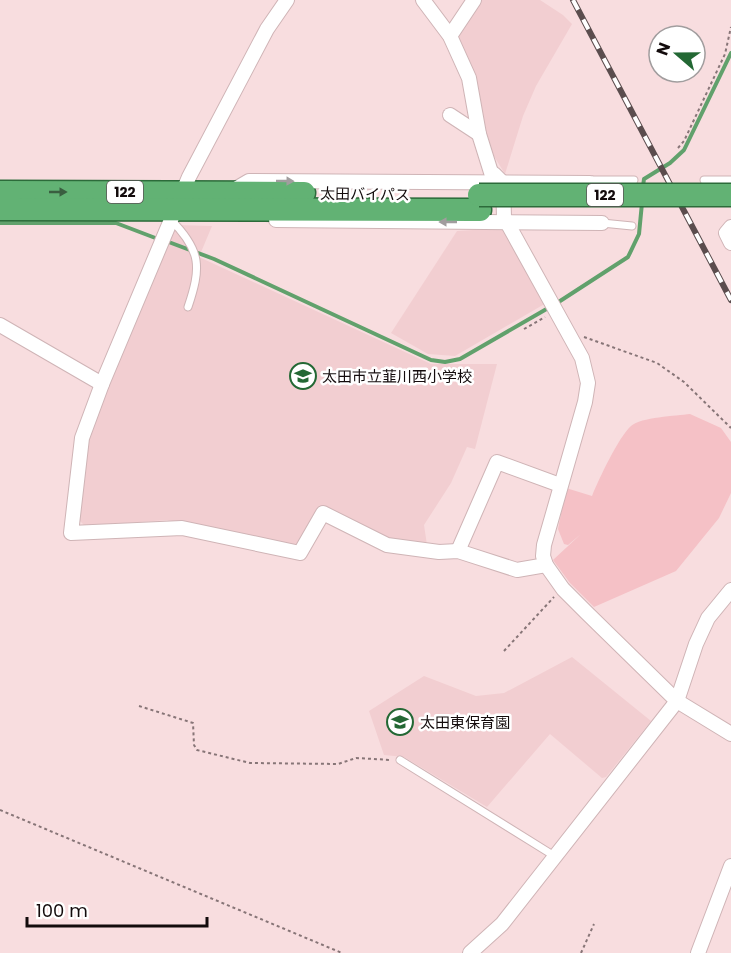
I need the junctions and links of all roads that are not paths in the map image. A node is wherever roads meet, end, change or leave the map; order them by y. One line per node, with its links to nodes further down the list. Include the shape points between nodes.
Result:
1 (287, 0): 15 (street, via 267,29)
2 (423, 0): 4 (street)
3 (474, 0): 4 (street)
4 (450, 36): 6 (street, via 469,78)
5 (450, 115): 6 (street)
6 (479, 134): 11 (street)
7 (634, 180): 10 (lane)
8 (704, 180): 9 (lane)
9 (731, 180)
10 (590, 183): 11 (street)
11 (490, 189): 13 (highway, 太田バイパス / 122, bridge); 14 (highway, 太田バイパス / 122); 17 (highway, 太田バイパス / 122); 18 (street, via 495,218)
12 (0, 192): 15 (highway, 太田バイパス / 122, one-way to 15)
13 (731, 195)
14 (222, 201): 15 (highway, 太田バイパス / 122); 18 (street, one-way to 14, via 231,219)
15 (177, 207): 16 (highway, 太田バイパス / 122); 23 (lane, via 196,257 198,278); 25 (street)
16 (0, 209)
17 (731, 210)
18 (507, 222): 19 (street); 26 (street, via 582,358 588,383)
19 (602, 223): 20 (lane)
20 (632, 226)
21 (731, 227): 22 (street, via 726,233)
22 (731, 243)
23 (188, 308)
24 (0, 326): 25 (street)
25 (102, 384): 27 (street, via 82,438 71,533 182,528 300,553 323,513 387,545)
26 (560, 485): 27 (street, via 497,462); 28 (street, via 544,545)
27 (458, 551): 28 (street, via 517,570)
28 (546, 565): 30 (street, via 562,589)
29 (731, 590): 30 (street, via 708,618)
30 (677, 701): 31 (street); 33 (street)
31 (731, 734)
32 (400, 760): 33 (lane)
33 (555, 857): 35 (street)
34 (731, 866): 36 (street)
35 (479, 950)
36 (698, 953)

